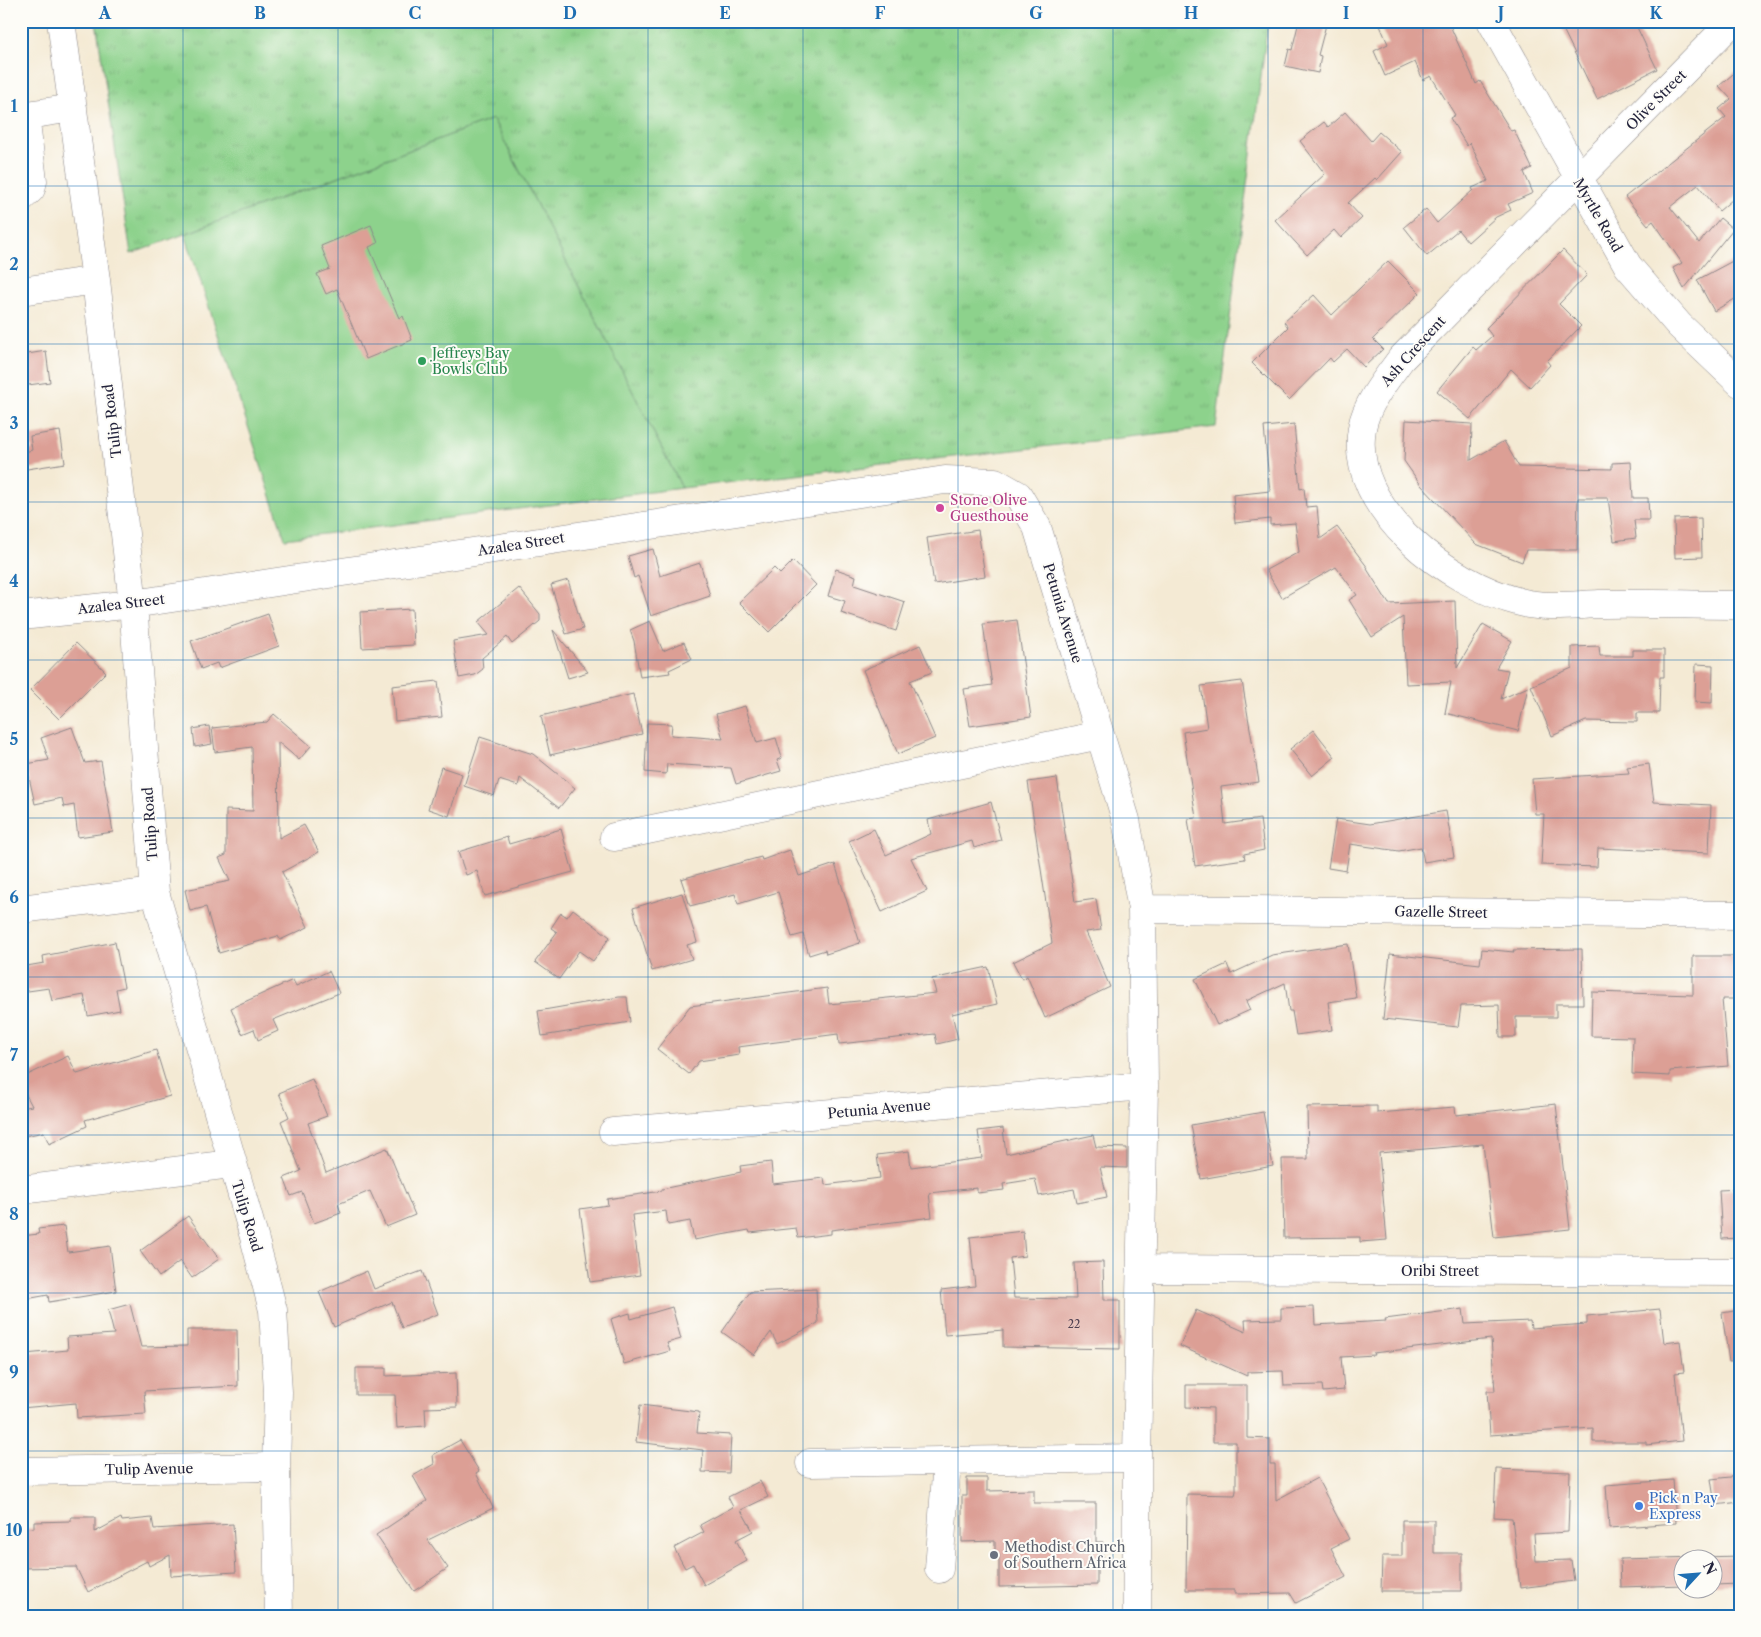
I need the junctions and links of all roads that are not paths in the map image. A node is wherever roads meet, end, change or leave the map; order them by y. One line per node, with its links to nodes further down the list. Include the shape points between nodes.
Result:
1 (61, 21): 4 (street, Tulip Road)
2 (1490, 21): 6 (street, Myrtle Road)
3 (1734, 21): 6 (street, Olive Street)
4 (73, 108): 5 (street); 8 (street, Tulip Road)
5 (23, 116): 7 (street, via 32,181 31,189)
6 (1578, 179): 10 (street, Myrtle Road, via 1628,266 1680,325); 13 (street, Ash Crescent, via 1401,359 1378,390 1362,427 1362,458 1371,489 1395,525 1428,557 1472,583 1520,602 1563,607 1600,604)
7 (21, 198)
8 (96, 280): 9 (street); 12 (street, Tulip Road)
9 (21, 291)
10 (1736, 371)
11 (1018, 495): 12 (street, Azalea Street, via 995,482 945,480); 15 (street, Petunia Avenue, via 1037,527)
12 (133, 604): 14 (street, Azalea Street); 17 (street, Tulip Road)
13 (1740, 605)
14 (21, 616)
15 (1100, 735): 16 (street); 19 (street, Petunia Avenue, via 1126,820)
16 (614, 837)
17 (155, 892): 18 (street); 23 (street, Tulip Road)
18 (21, 909)
19 (1142, 909): 20 (street, Gazelle Street); 21 (street, Petunia Avenue)
20 (1740, 915)
21 (1144, 1086): 22 (street, Petunia Avenue); 25 (street, Petunia Avenue)
22 (613, 1132)
23 (231, 1164): 24 (street); 30 (street, Tulip Road, via 272,1310 278,1392)
24 (21, 1190)
25 (1141, 1270): 26 (street, Oribi Street); 27 (street, Petunia Avenue)
26 (1740, 1272)
27 (1137, 1458): 28 (street); 34 (street, Petunia Avenue)
28 (947, 1461): 29 (street); 32 (street)
29 (810, 1463)
30 (276, 1468): 31 (street, Tulip Avenue); 33 (street, Tulip Road)
31 (21, 1471)
32 (939, 1569)
33 (279, 1616)
34 (1137, 1616)

